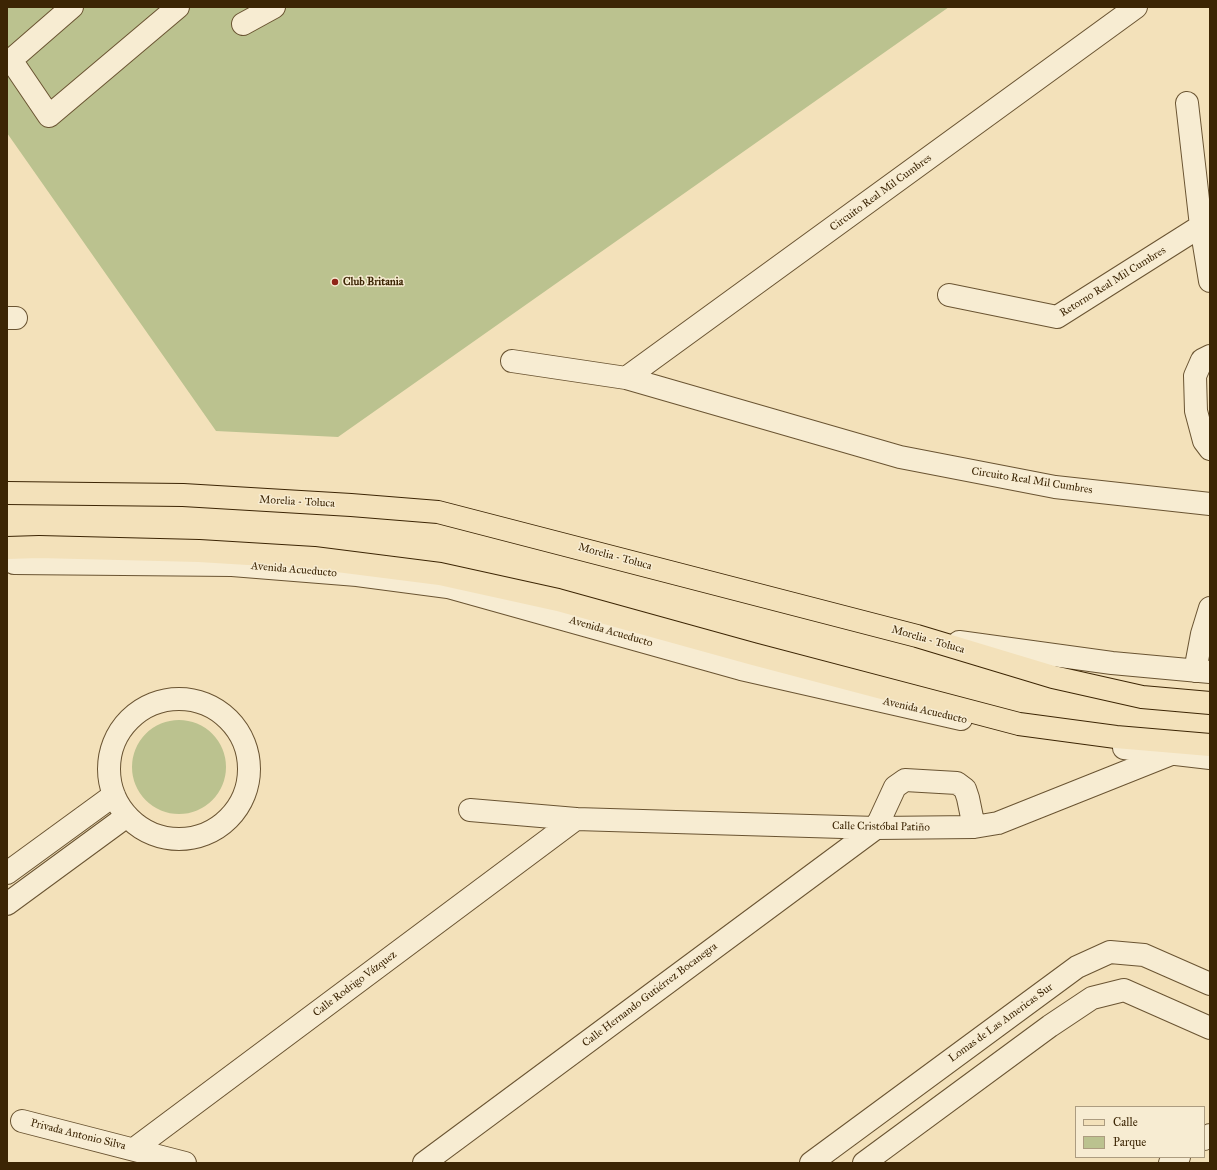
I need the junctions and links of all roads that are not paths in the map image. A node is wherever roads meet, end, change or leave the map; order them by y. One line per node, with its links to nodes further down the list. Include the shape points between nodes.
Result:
1 (72, 7): 2 (street, via 10,60 49,116)
2 (178, 7)
3 (274, 7): 5 (street)
4 (1136, 7): 12 (street, Circuito Real Mil Cumbres)
5 (244, 24)
6 (1187, 103): 7 (street)
7 (1201, 226): 8 (street); 9 (street, Retorno Real Mil Cumbres, via 1057,317)
8 (1210, 281)
9 (948, 295)
10 (1210, 356): 13 (street, via 1202,360 1195,376 1196,411 1204,441)
11 (512, 361): 12 (street, Circuito Real Mil Cumbres)
12 (626, 378): 15 (street, Circuito Real Mil Cumbres, via 900,457 1055,487)
13 (1210, 448)
14 (7, 493): 19 (main road, Morelia - Toluca, via 183,496 438,512)
15 (1210, 504)
16 (7, 548): 22 (main road, via 199,552 314,558 440,574 558,600 1019,724 1116,737)
17 (7, 559): 23 (street, Avenida Acueducto, via 14,563 232,564 358,575 448,587 749,671 971,721 1099,745)
18 (1210, 608): 20 (street, via 1202,634)
19 (917, 636): 20 (street, via 1112,663); 21 (main road, Morelia - Toluca, via 1053,677 1142,697)
20 (1203, 672)
21 (1210, 703)
22 (1210, 745)
23 (1172, 754): 24 (street, Avenida Acueducto); 29 (street, Calle Cristóbal Patiño, via 998,823)
24 (1210, 758)
25 (114, 795): 27 (street); 27 (street, via 109,771 112,747 124,726 142,709 165,700 190,699 213,707 232,722 245,742 250,766 246,790 235,812 216,828 194,837 169,839 146,831); 31 (street)
26 (470, 810): 28 (street, Calle Cristóbal Patiño)
27 (127, 816): 32 (street)
28 (576, 819): 30 (street, Calle Cristóbal Patiño); 36 (street, Calle Rodrigo Vázquez)
29 (974, 827): 30 (street, Calle Cristóbal Patiño); 30 (street, via 965,789 957,783 905,780 895,787)
30 (876, 828): 38 (street, Calle Hernando Gutiérrez Bocanegra)
31 (7, 872)
32 (7, 904)
33 (1210, 984): 39 (street, Lomas de Las Americas Sur, via 1144,956 1110,952 1077,967)
34 (1210, 1028): 40 (street, via 1124,990 1092,998)
35 (22, 1121): 36 (street, Privada Antonio Silva)
36 (134, 1149): 37 (street, Privada Antonio Silva)
37 (184, 1163)
38 (424, 1163)
39 (811, 1163)
40 (864, 1163)

